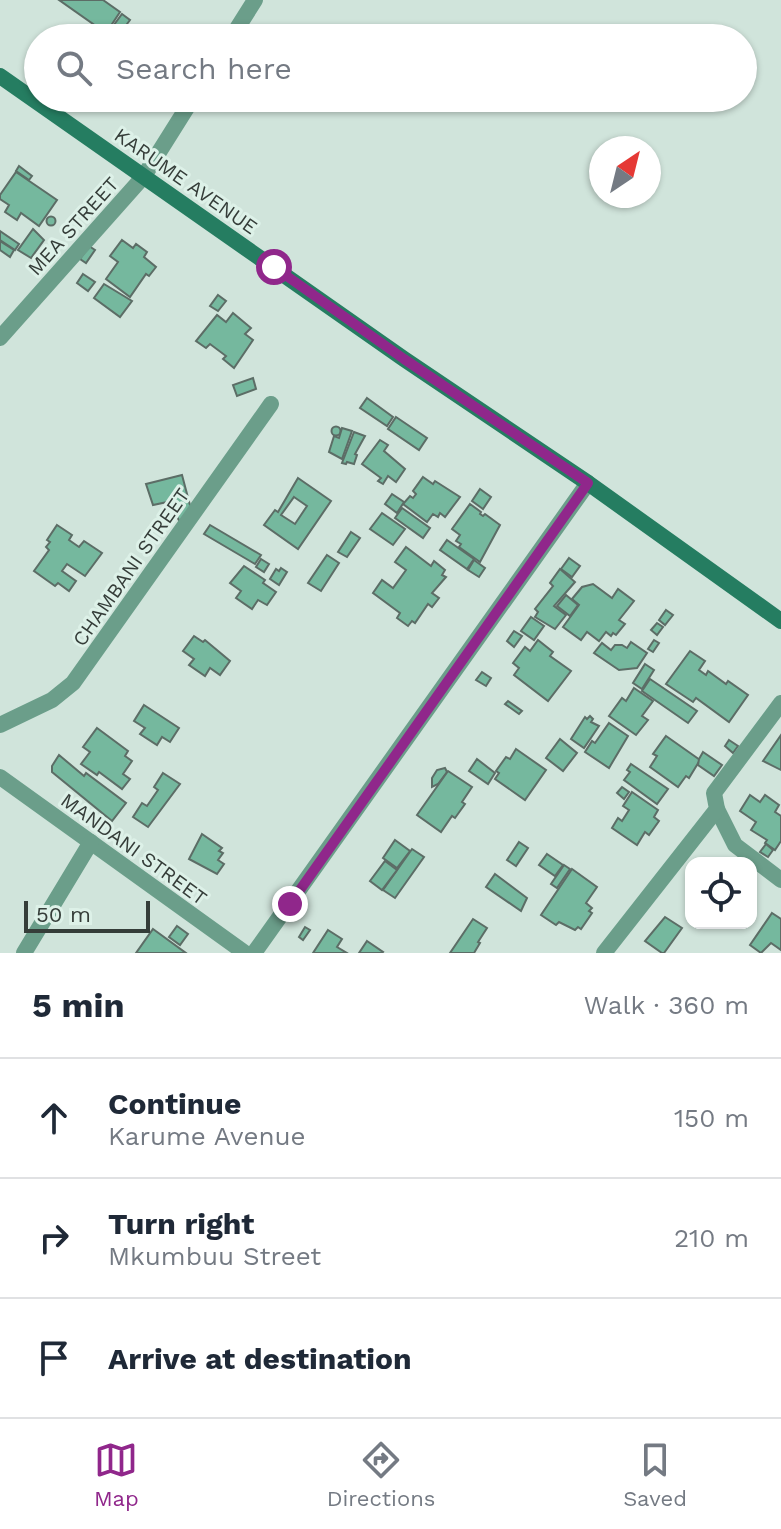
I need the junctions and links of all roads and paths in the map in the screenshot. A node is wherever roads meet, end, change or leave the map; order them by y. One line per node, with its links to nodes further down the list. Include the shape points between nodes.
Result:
1 (255, 0): 2 (street)
2 (240, 24)
3 (0, 76): 4 (main road, KARUME AVENUE)
4 (24, 93)
5 (52, 112): 7 (main road, KARUME AVENUE)
6 (184, 112): 7 (street, MEA STREET)
7 (144, 176): 8 (street, MEA STREET); 10 (main road, KARUME AVENUE)
8 (0, 338)
9 (271, 404): 13 (street, CHAMBANI STREET, via 73,683 52,700)
10 (588, 483): 11 (main road, KARUME AVENUE); 20 (street)
11 (781, 621)
12 (781, 703): 15 (street, via 714,793)
13 (0, 725)
14 (0, 777): 16 (street, MANDANI STREET)
15 (717, 809): 17 (street, via 735,845); 21 (street)
16 (91, 842): 18 (street); 19 (street, MANDANI STREET)
17 (781, 880)
18 (24, 953)
19 (245, 953)
20 (254, 953)
21 (604, 953)

